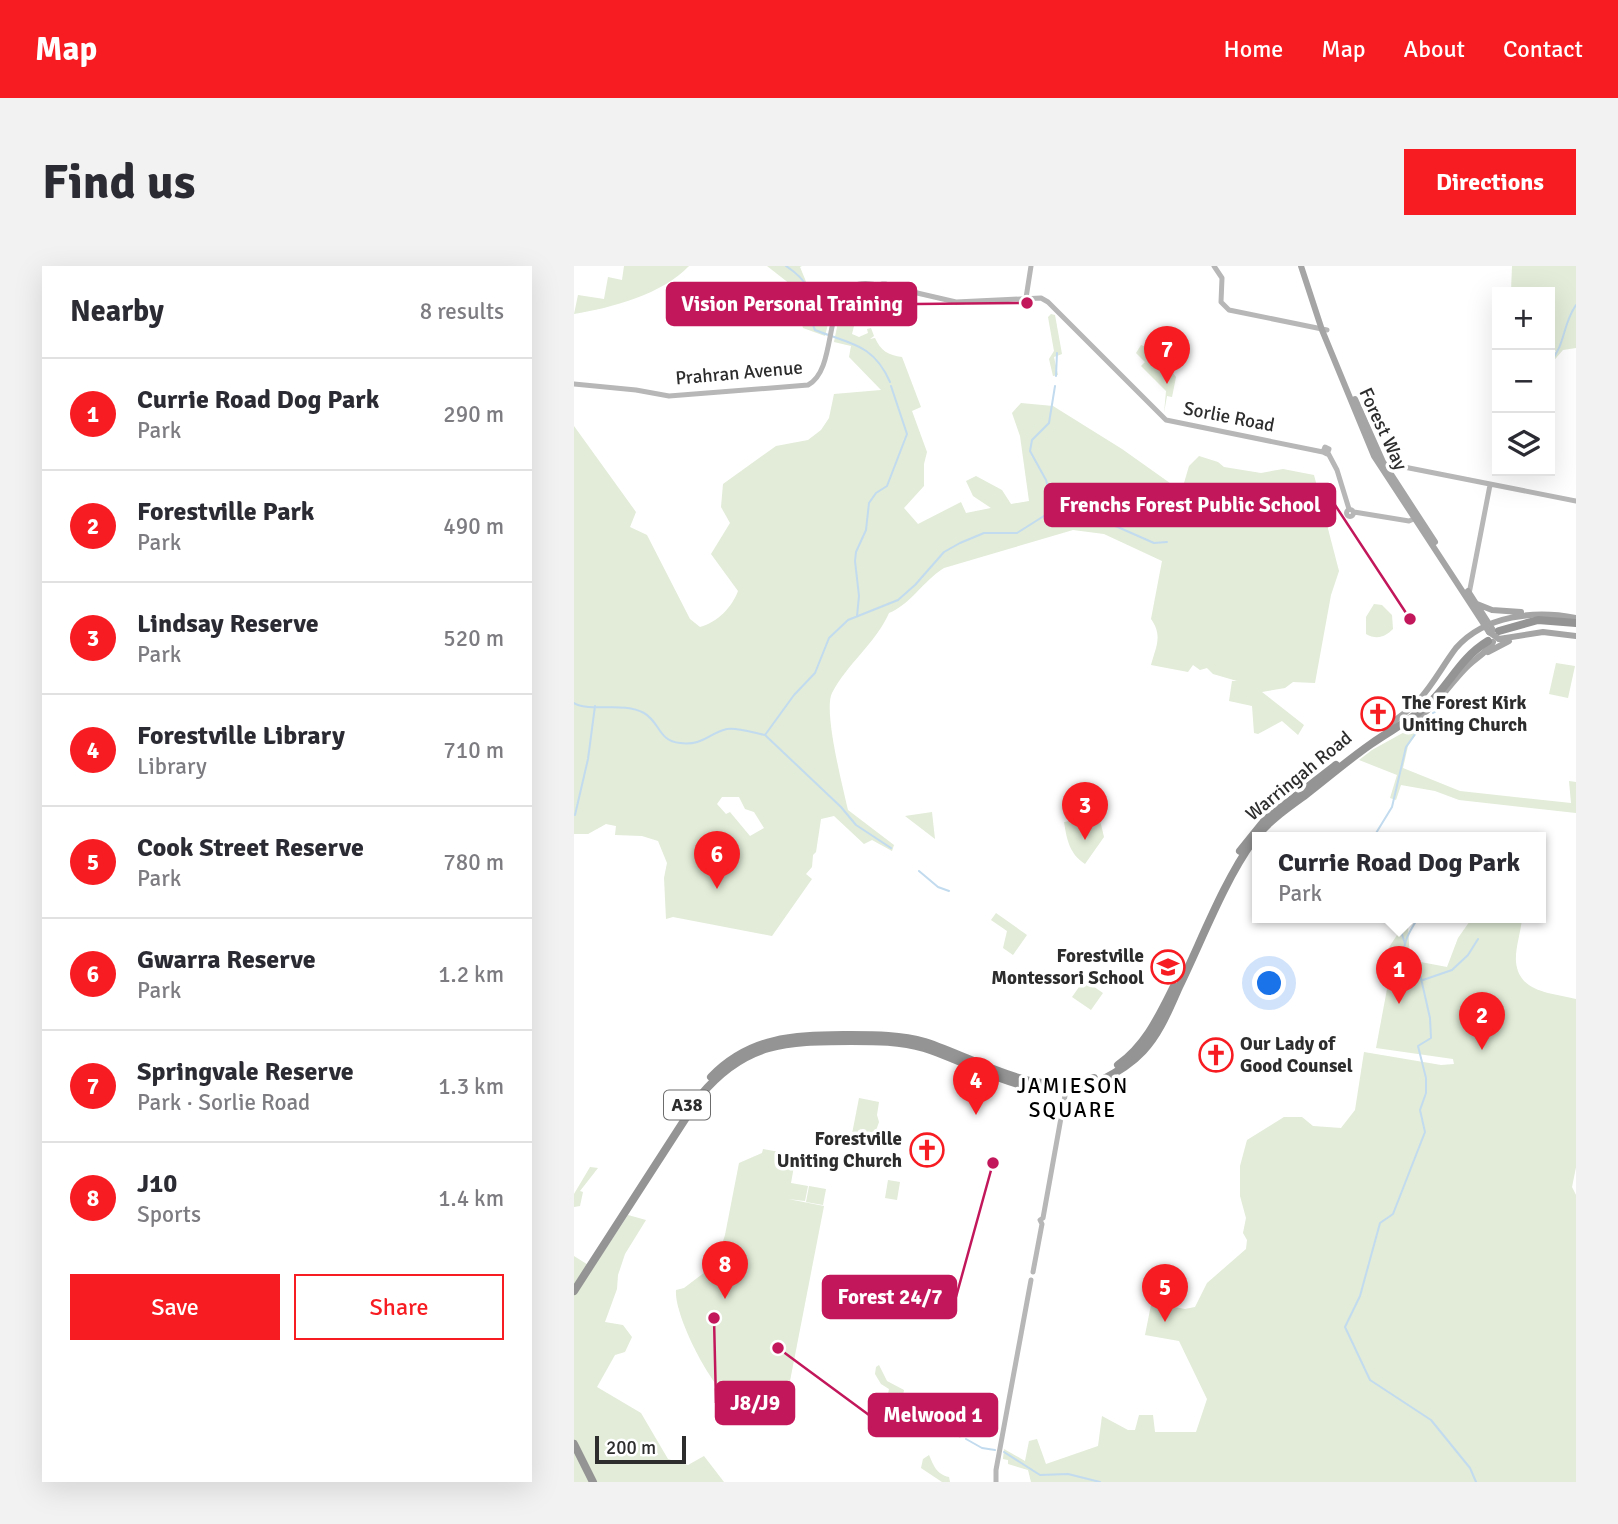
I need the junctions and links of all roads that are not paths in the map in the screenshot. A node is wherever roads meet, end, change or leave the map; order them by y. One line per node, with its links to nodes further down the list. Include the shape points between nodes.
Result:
1 (1031, 266): 5 (street)
2 (1303, 266): 6 (main road, Forest Way)
3 (1216, 269): 6 (street, via 1222,278 1221,302 1234,312)
4 (884, 286): 5 (street, Sorlie Road, via 956,302); 7 (street, Prahran Avenue, via 857,284 841,296 820,375 808,384 669,396)
5 (1026, 298): 11 (street, Sorlie Road, via 1048,302 1167,421 1326,452 1352,511 1409,521)
6 (1324, 330): 8 (main road, Forest Way)
7 (574, 384)
8 (1386, 471): 9 (street, via 1399,466); 11 (main road, Forest Way)
9 (1490, 485): 10 (street); 12 (street)
10 (1576, 501)
11 (1416, 518): 12 (main road, Forest Way); 14 (main road, Forest Way)
12 (1469, 594): 13 (main road, Forest Way)
13 (1476, 603): 15 (main road, via 1504,612); 18 (main road, Forest Way)
14 (1477, 614): 18 (main road, Forest Way); 21 (main road)
15 (1568, 616): 16 (main road, Warringah Road / A38); 18 (main road, Warringah Road / A38, via 1528,615)
16 (1576, 618)
17 (1576, 625): 18 (highway, Warringah Road / A38, via 1538,624)
18 (1493, 634): 20 (main road, Warringah Road); 21 (main road, Warringah Road / A38); 22 (main road, Warringah Road); 23 (highway, Warringah Road / A38, via 1459,658 1422,704); 24 (highway, Warringah Road / A38, via 1462,662 1428,705)
19 (1576, 635): 20 (main road, Warringah Road / A38, via 1543,632)
20 (1520, 636): 22 (main road, A38)
21 (1464, 641): 23 (main road, Warringah Road / A38, via 1420,699)
22 (1480, 656): 24 (main road, Warringah Road / A38, via 1430,710)
23 (1385, 728): 25 (highway, Warringah Road / A38)
24 (1382, 737): 25 (highway, Warringah Road / A38)
25 (1331, 772): 26 (highway, Warringah Road / A38, via 1265,820)
26 (1256, 832)
27 (1252, 837): 28 (highway, Warringah Road / A38, via 1151,1036 1114,1068)
28 (1065, 1088): 29 (highway, Warringah Road / A38, via 969,1063 923,1042 880,1035 775,1039 718,1069 696,1092); 34 (street, via 1032,1272 1035,1277)
29 (602, 1244): 30 (highway, Warringah Road / A38); 31 (highway, Warringah Road / A38)
30 (574, 1283)
31 (574, 1291)
32 (574, 1444): 35 (highway)
33 (574, 1454): 35 (highway)
34 (994, 1481)
35 (590, 1482)

